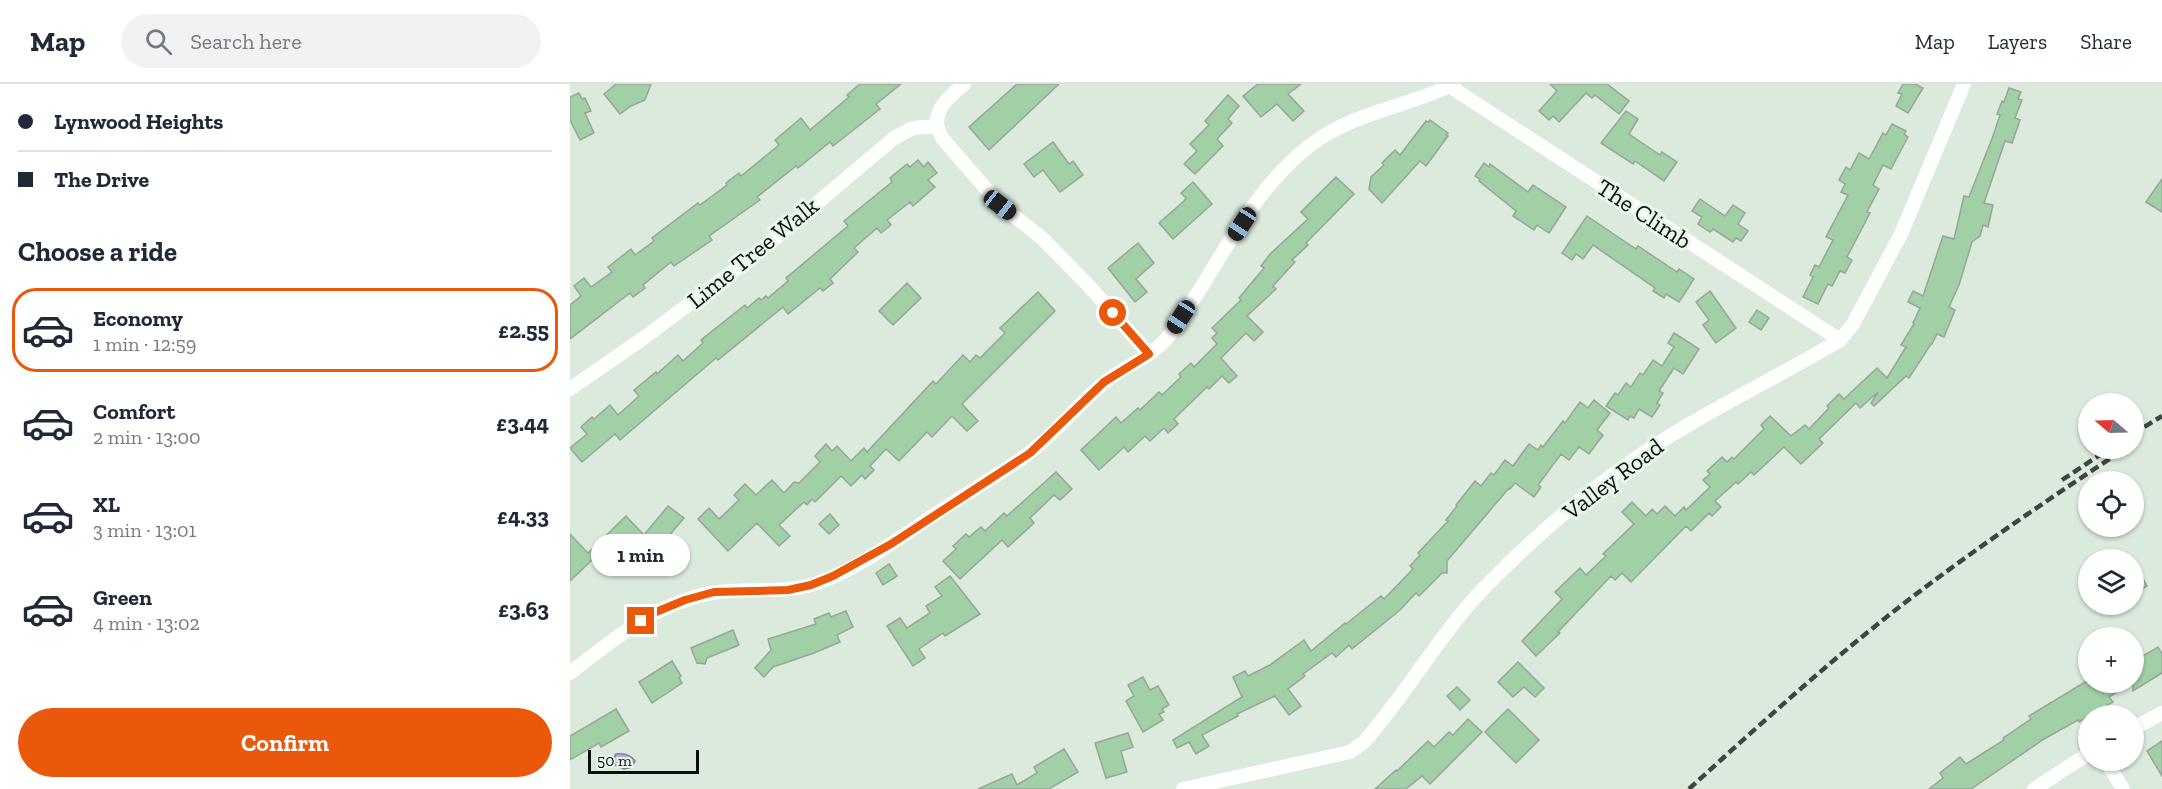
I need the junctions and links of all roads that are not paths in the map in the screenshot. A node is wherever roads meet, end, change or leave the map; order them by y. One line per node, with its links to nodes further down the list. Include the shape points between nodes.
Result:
1 (964, 84): 4 (street, via 943,102)
2 (1964, 84): 5 (street, Valley Road, via 1901,234)
3 (1451, 85): 5 (street, The Climb); 6 (street, via 1347,122 1308,146 1254,205 1169,336)
4 (937, 126): 6 (street, via 943,139 1000,205 1042,238); 7 (street, Lime Tree Walk, via 913,128 894,138 746,262)
5 (1840, 340): 13 (street, Valley Road, via 1662,441 1535,538 1448,630 1364,742 1350,752)
6 (1149, 354): 8 (street, via 1104,382 1030,453 891,544 833,576 788,590 714,592 685,600 626,630)
7 (570, 389)
8 (570, 673)
9 (2162, 713): 10 (street)
10 (2144, 723)
11 (2078, 760): 14 (street)
12 (2112, 771): 15 (street)
13 (1183, 789)
14 (2034, 789)
15 (2123, 789)

